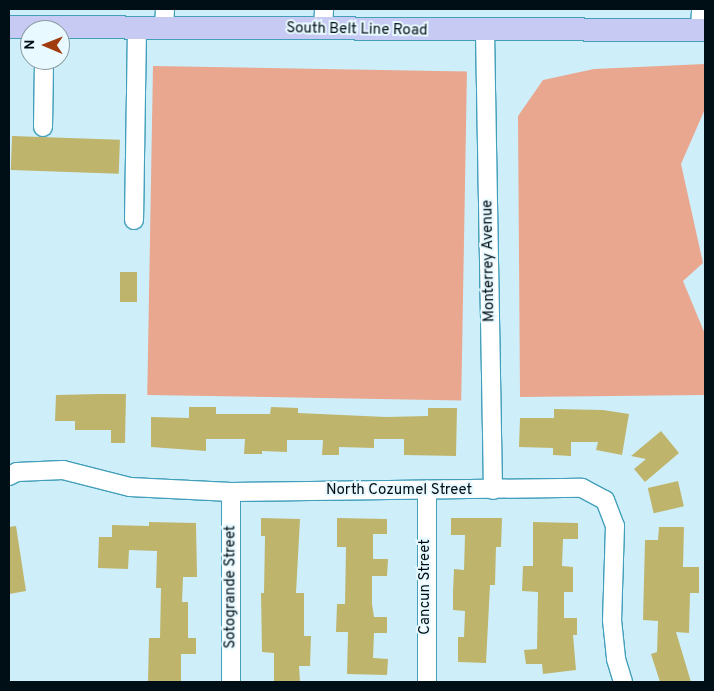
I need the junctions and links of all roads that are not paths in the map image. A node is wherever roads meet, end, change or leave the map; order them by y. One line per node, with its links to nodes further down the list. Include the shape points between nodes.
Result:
1 (164, 18): 2 (main road, South Belt Line Road); 4 (main road, South Belt Line Road)
2 (324, 19): 6 (main road, South Belt Line Road)
3 (702, 23): 6 (main road, South Belt Line Road)
4 (137, 28): 5 (main road, South Belt Line Road); 9 (street)
5 (70, 29)
6 (485, 31): 11 (street, Monterrey Avenue)
7 (44, 70): 8 (street)
8 (44, 127)
9 (134, 220)
10 (9, 476): 12 (street, North Cozumel Street, via 17,472 63,470 130,487)
11 (493, 490): 13 (street, North Cozumel Street); 16 (street, North Cozumel Street, via 582,488 605,500 615,526 612,620 616,659)
12 (231, 492): 13 (street, North Cozumel Street); 14 (street, Sotogrande Street)
13 (427, 492): 15 (street, Cancun Street)
14 (231, 682)
15 (427, 682)
16 (623, 682)

